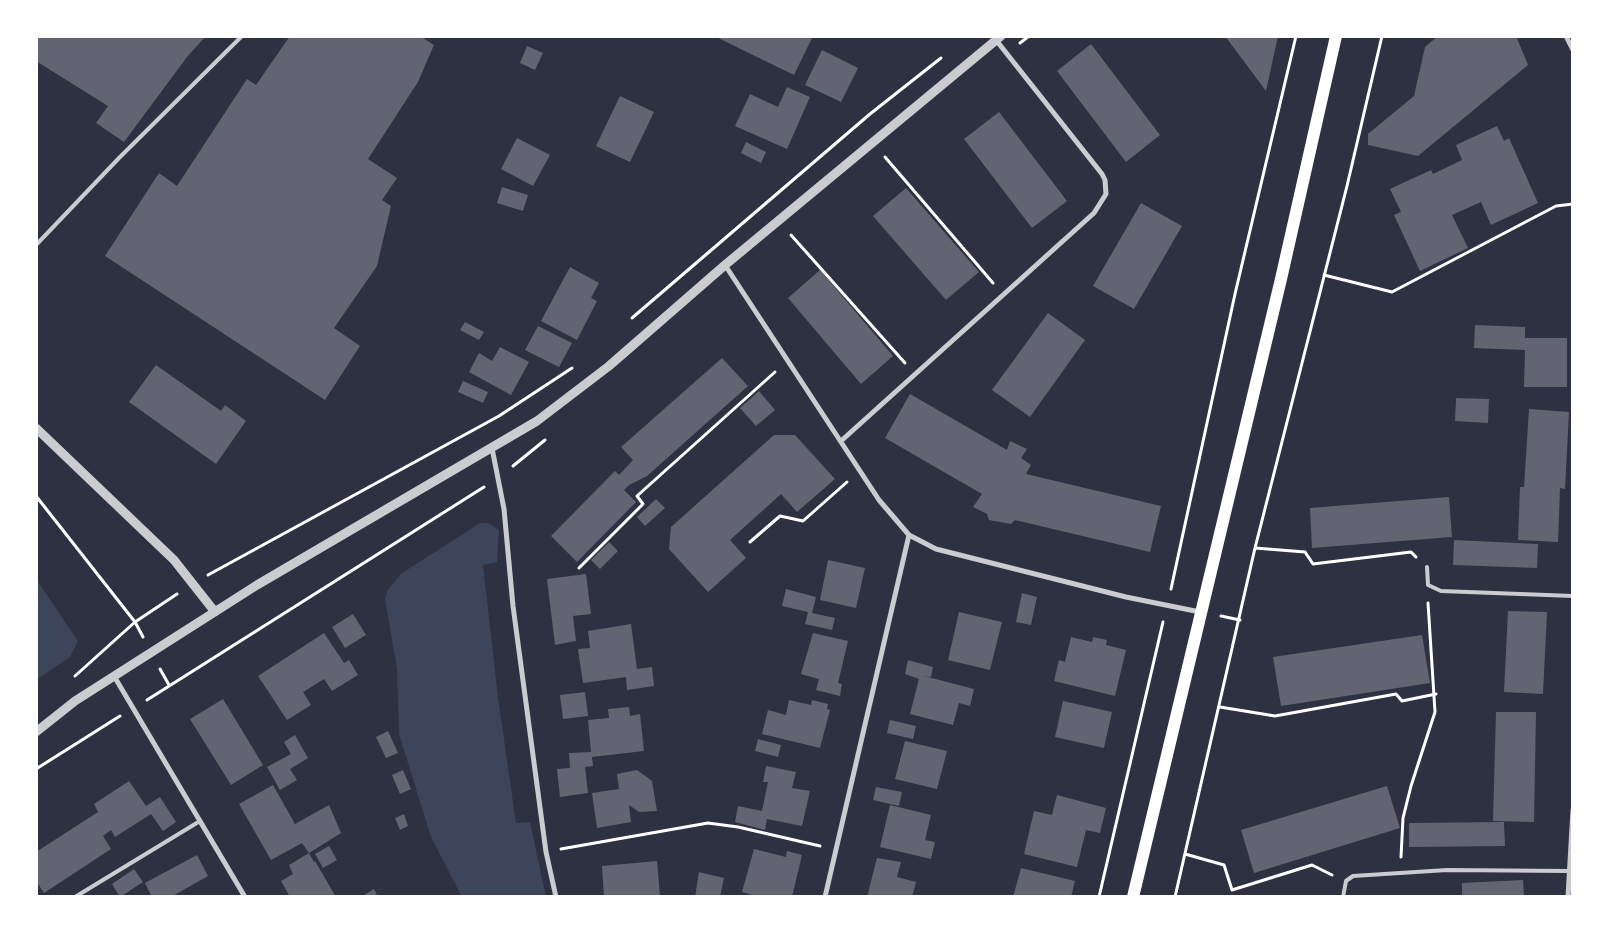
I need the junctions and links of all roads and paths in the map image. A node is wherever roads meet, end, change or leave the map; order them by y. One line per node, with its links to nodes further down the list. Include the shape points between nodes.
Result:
1 (242, 36): 12 (lane)
2 (1296, 36): 33 (path, via 1235,294)
3 (1336, 36): 35 (main road)
4 (1382, 36): 14 (path)
5 (1566, 36): 7 (street)
6 (998, 38): 13 (street); 15 (street, via 1102,174 1106,186 1106,194 1094,213)
7 (1573, 50)
8 (946, 54): 16 (path, via 870,114)
9 (883, 155): 15 (path)
10 (1573, 204): 14 (path, via 1556,206 1392,292)
11 (790, 233): 19 (path)
12 (36, 245)
13 (725, 265): 17 (street); 22 (street, via 583,387 537,421)
14 (1324, 275): 27 (path)
15 (1003, 295): 19 (street)
16 (631, 319)
17 (788, 360): 21 (street); 29 (path, via 637,496 643,504)
18 (576, 365): 30 (path, via 499,416)
19 (915, 375): 21 (street)
20 (36, 428): 30 (street)
21 (841, 441): 23 (street)
22 (492, 448): 34 (street); 45 (street, via 504,509 512,606)
23 (860, 470): 25 (street, via 885,508); 26 (path, via 802,521 780,516)
24 (36, 496): 36 (path)
25 (909, 535): 33 (street, via 936,549); 44 (street)
26 (750, 542)
27 (1255, 548): 28 (path, via 1305,552 1313,564 1411,552); 40 (path)
28 (1427, 567): 31 (lane)
29 (579, 568)
30 (194, 583): 34 (street); 36 (path)
31 (1428, 585): 32 (lane, via 1441,591); 39 (path)
32 (1573, 596)
33 (1167, 606): 35 (street); 54 (path)
34 (215, 612): 37 (street)
35 (1200, 612): 55 (main road)
36 (136, 622): 38 (path)
37 (114, 676): 41 (street); 43 (street)
38 (70, 681)
39 (1436, 694): 40 (path, via 1402,701 1396,694 1275,716); 48 (path, via 1435,712 1417,763 1404,818)
40 (1220, 708): 46 (path)
41 (36, 732)
42 (1573, 810): 47 (street)
43 (200, 820): 50 (lane); 51 (street)
44 (836, 850): 45 (path, via 708,823); 53 (street)
45 (546, 852): 52 (street)
46 (1185, 854): 49 (path, via 1224,865 1232,890 1312,865); 56 (path)
47 (1568, 871): 48 (lane); 58 (street)
48 (1401, 873): 49 (lane, via 1353,876)
49 (1346, 881): 57 (lane)
50 (75, 897)
51 (245, 897)
52 (556, 897)
53 (825, 897)
54 (1099, 897)
55 (1133, 897)
56 (1175, 897)
57 (1343, 897)
58 (1568, 897)

